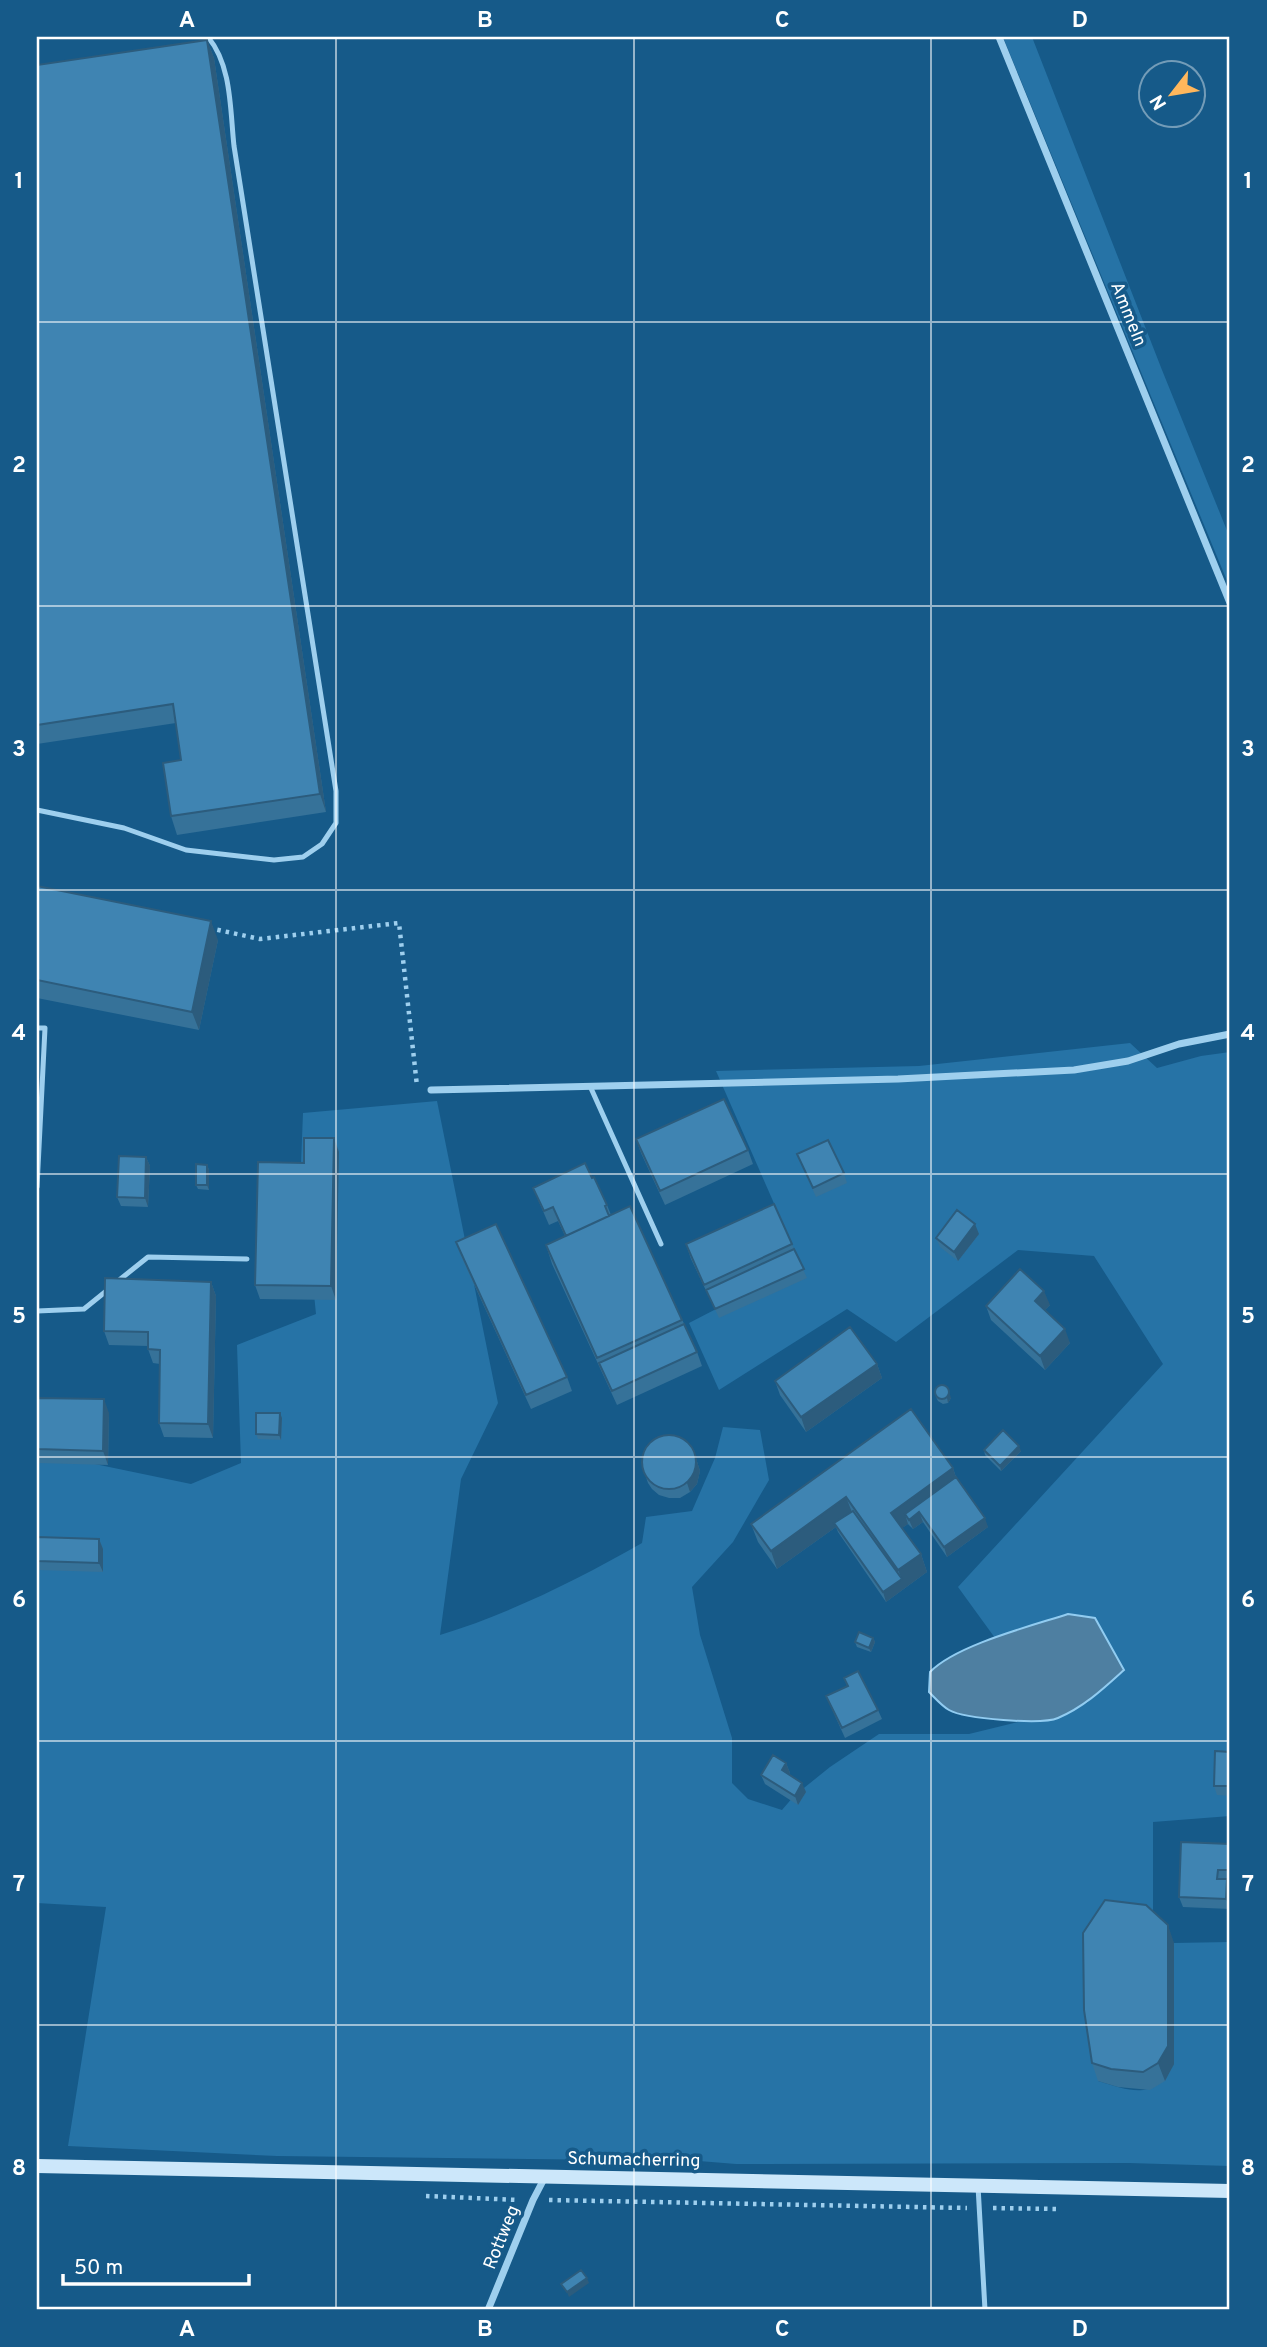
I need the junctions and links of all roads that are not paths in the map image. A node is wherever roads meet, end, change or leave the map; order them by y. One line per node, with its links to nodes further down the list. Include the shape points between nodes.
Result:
1 (208, 37): 4 (lane, via 224,66 336,791 336,823 322,844 303,857 274,860 186,850 124,828)
2 (999, 37): 3 (street, Ammeln)
3 (1230, 603)
4 (37, 810)
5 (37, 1027): 9 (lane, via 45,1028)
6 (1230, 1034): 7 (street, via 1074,1070)
7 (590, 1086): 8 (street); 10 (lane)
8 (431, 1090)
9 (37, 1187)
10 (661, 1244)
11 (247, 1259): 12 (lane, via 148,1257 84,1308)
12 (37, 1311)
13 (37, 2166): 14 (main road, Schumacherring)
14 (545, 2176): 15 (main road, Schumacherring); 17 (street, Rottweg)
15 (978, 2186): 16 (main road, Schumacherring); 18 (lane)
16 (1230, 2191)
17 (488, 2310)
18 (985, 2310)

